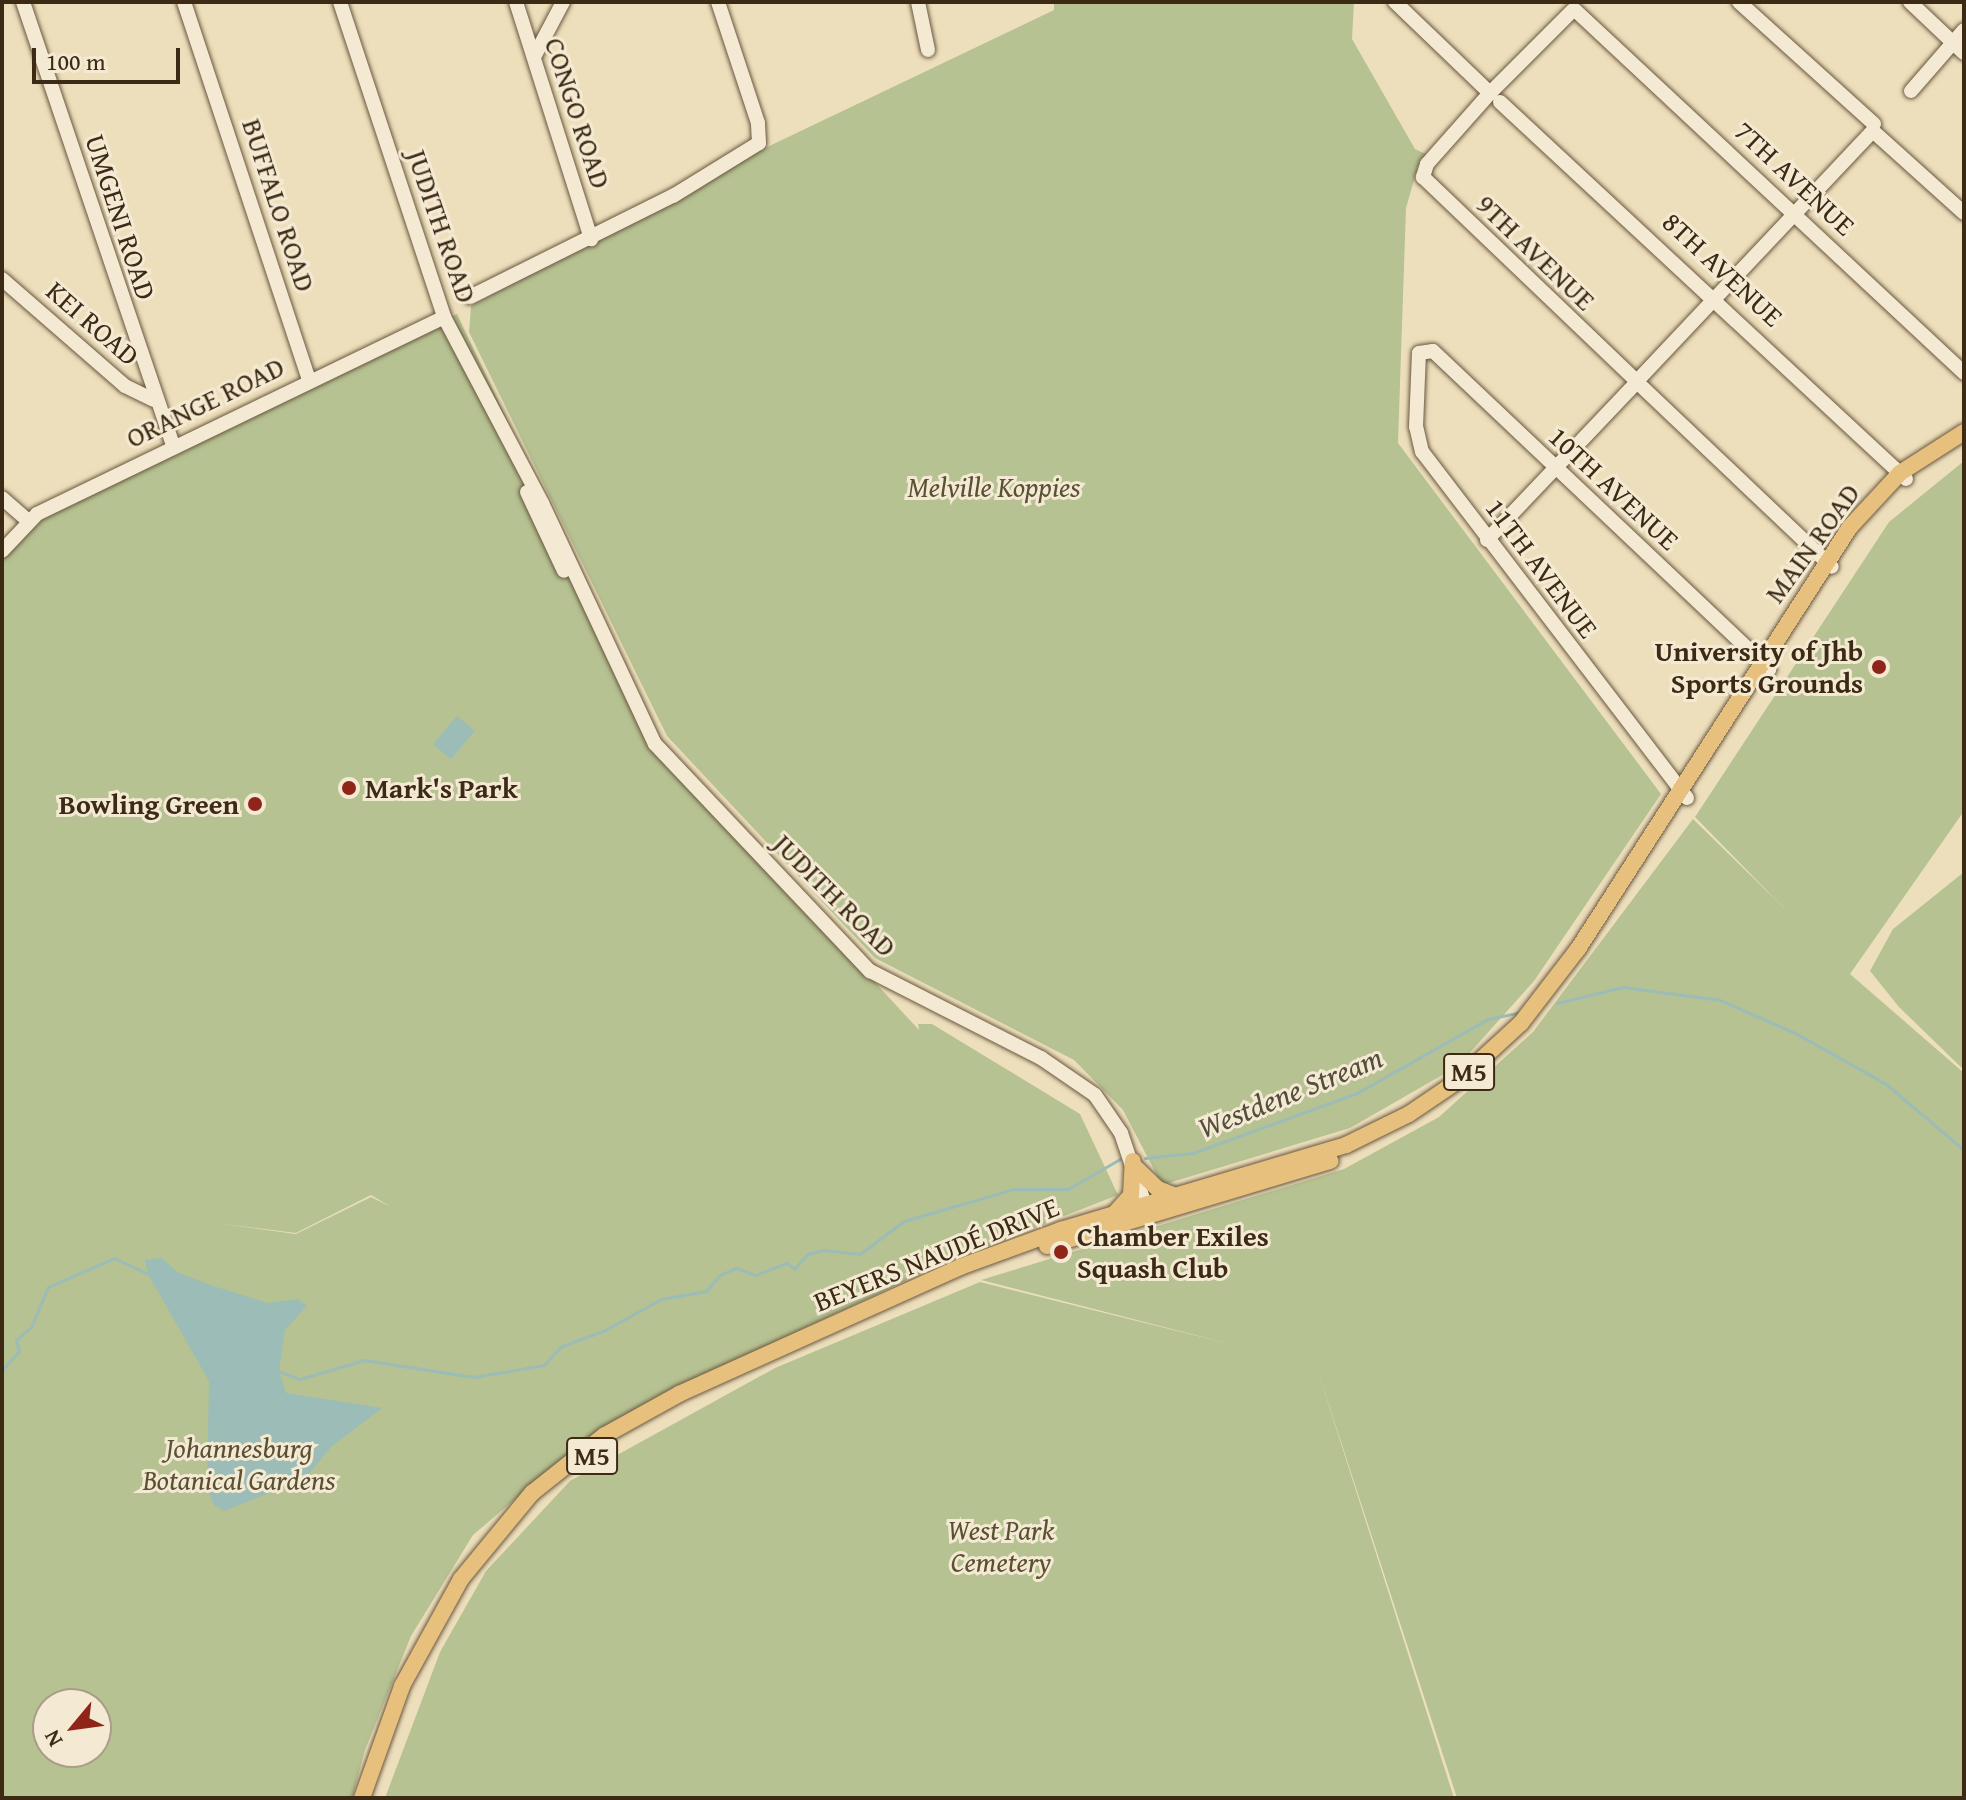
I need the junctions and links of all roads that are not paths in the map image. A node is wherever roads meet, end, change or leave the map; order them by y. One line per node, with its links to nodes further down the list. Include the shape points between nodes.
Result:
1 (23, 2): 30 (street, UMGENI ROAD)
2 (184, 2): 28 (street, BUFFALO ROAD)
3 (340, 2): 25 (street, JUDITH ROAD)
4 (516, 2): 15 (street, CONGO ROAD)
5 (563, 2): 15 (street)
6 (718, 2): 21 (street, via 758,123 759,143)
7 (918, 2): 14 (street)
8 (1395, 2): 17 (street, 8TH AVENUE)
9 (1739, 2): 18 (street)
10 (1910, 2): 13 (street)
11 (1574, 5): 17 (street); 19 (street, 7TH AVENUE)
12 (1964, 30): 13 (street)
13 (1958, 48): 16 (street)
14 (928, 50)
15 (534, 57): 21 (street, CONGO ROAD)
16 (1911, 91)
17 (1495, 97): 24 (street, 8TH AVENUE); 29 (street, 9TH AVENUE, via 1423,173 1428,185)
18 (1872, 129): 19 (street); 20 (street)
19 (1794, 213): 24 (street); 27 (street, 7TH AVENUE)
20 (1964, 213)
21 (591, 239): 23 (street)
22 (2, 279): 30 (street, KEI ROAD, via 125,386)
23 (470, 297)
24 (1715, 297): 29 (street); 35 (street, 8TH AVENUE)
25 (444, 317): 28 (street, ORANGE ROAD); 43 (street, JUDITH ROAD, via 516,457 547,538 658,749 864,966 1073,1077 1107,1109)
26 (1423, 351): 34 (street, 10TH AVENUE, via 1433,351); 38 (street, 11TH AVENUE, via 1416,356 1417,440)
27 (1964, 373)
28 (309, 379): 33 (street, ORANGE ROAD)
29 (1633, 382): 34 (street); 40 (street, 9TH AVENUE)
30 (154, 400): 33 (street, UMGENI ROAD)
31 (1964, 432): 35 (main road, MAIN ROAD / M5)
32 (1964, 440): 35 (main road, MAIN ROAD / M5)
33 (174, 447): 37 (street, ORANGE ROAD)
34 (1554, 467): 38 (street); 41 (street, 10TH AVENUE)
35 (1903, 476): 40 (main road, MAIN ROAD / M5)
36 (2, 498): 37 (street)
37 (28, 521): 39 (street, ORANGE ROAD)
38 (1487, 540): 42 (street, 11TH AVENUE)
39 (2, 551)
40 (1829, 564): 41 (main road, MAIN ROAD / M5)
41 (1766, 666): 42 (main road, MAIN ROAD / M5)
42 (1683, 795): 44 (main road, BEYERS NAUDÉ DRIVE / M5, via 1561,973 1521,1023 1459,1080 1409,1114 1346,1145); 45 (main road, BEYERS NAUDÉ DRIVE / M5, via 1553,997 1450,1101 1339,1158)
43 (1135, 1165): 44 (main road, via 1158,1189); 45 (street, JUDITH ROAD); 46 (main road, via 1131,1195)
44 (1175, 1196): 45 (main road, BEYERS NAUDÉ DRIVE / M5)
45 (1147, 1210): 46 (main road, BEYERS NAUDÉ DRIVE / M5); 48 (main road, BEYERS NAUDÉ DRIVE / M5, via 915,1296 638,1426 565,1475 504,1539 450,1612 407,1697)
46 (1114, 1214): 47 (main road, BEYERS NAUDÉ DRIVE / M5, via 1016,1245 867,1307 641,1413 570,1460 513,1514 446,1602 402,1686)
47 (362, 1798)
48 (373, 1798)

